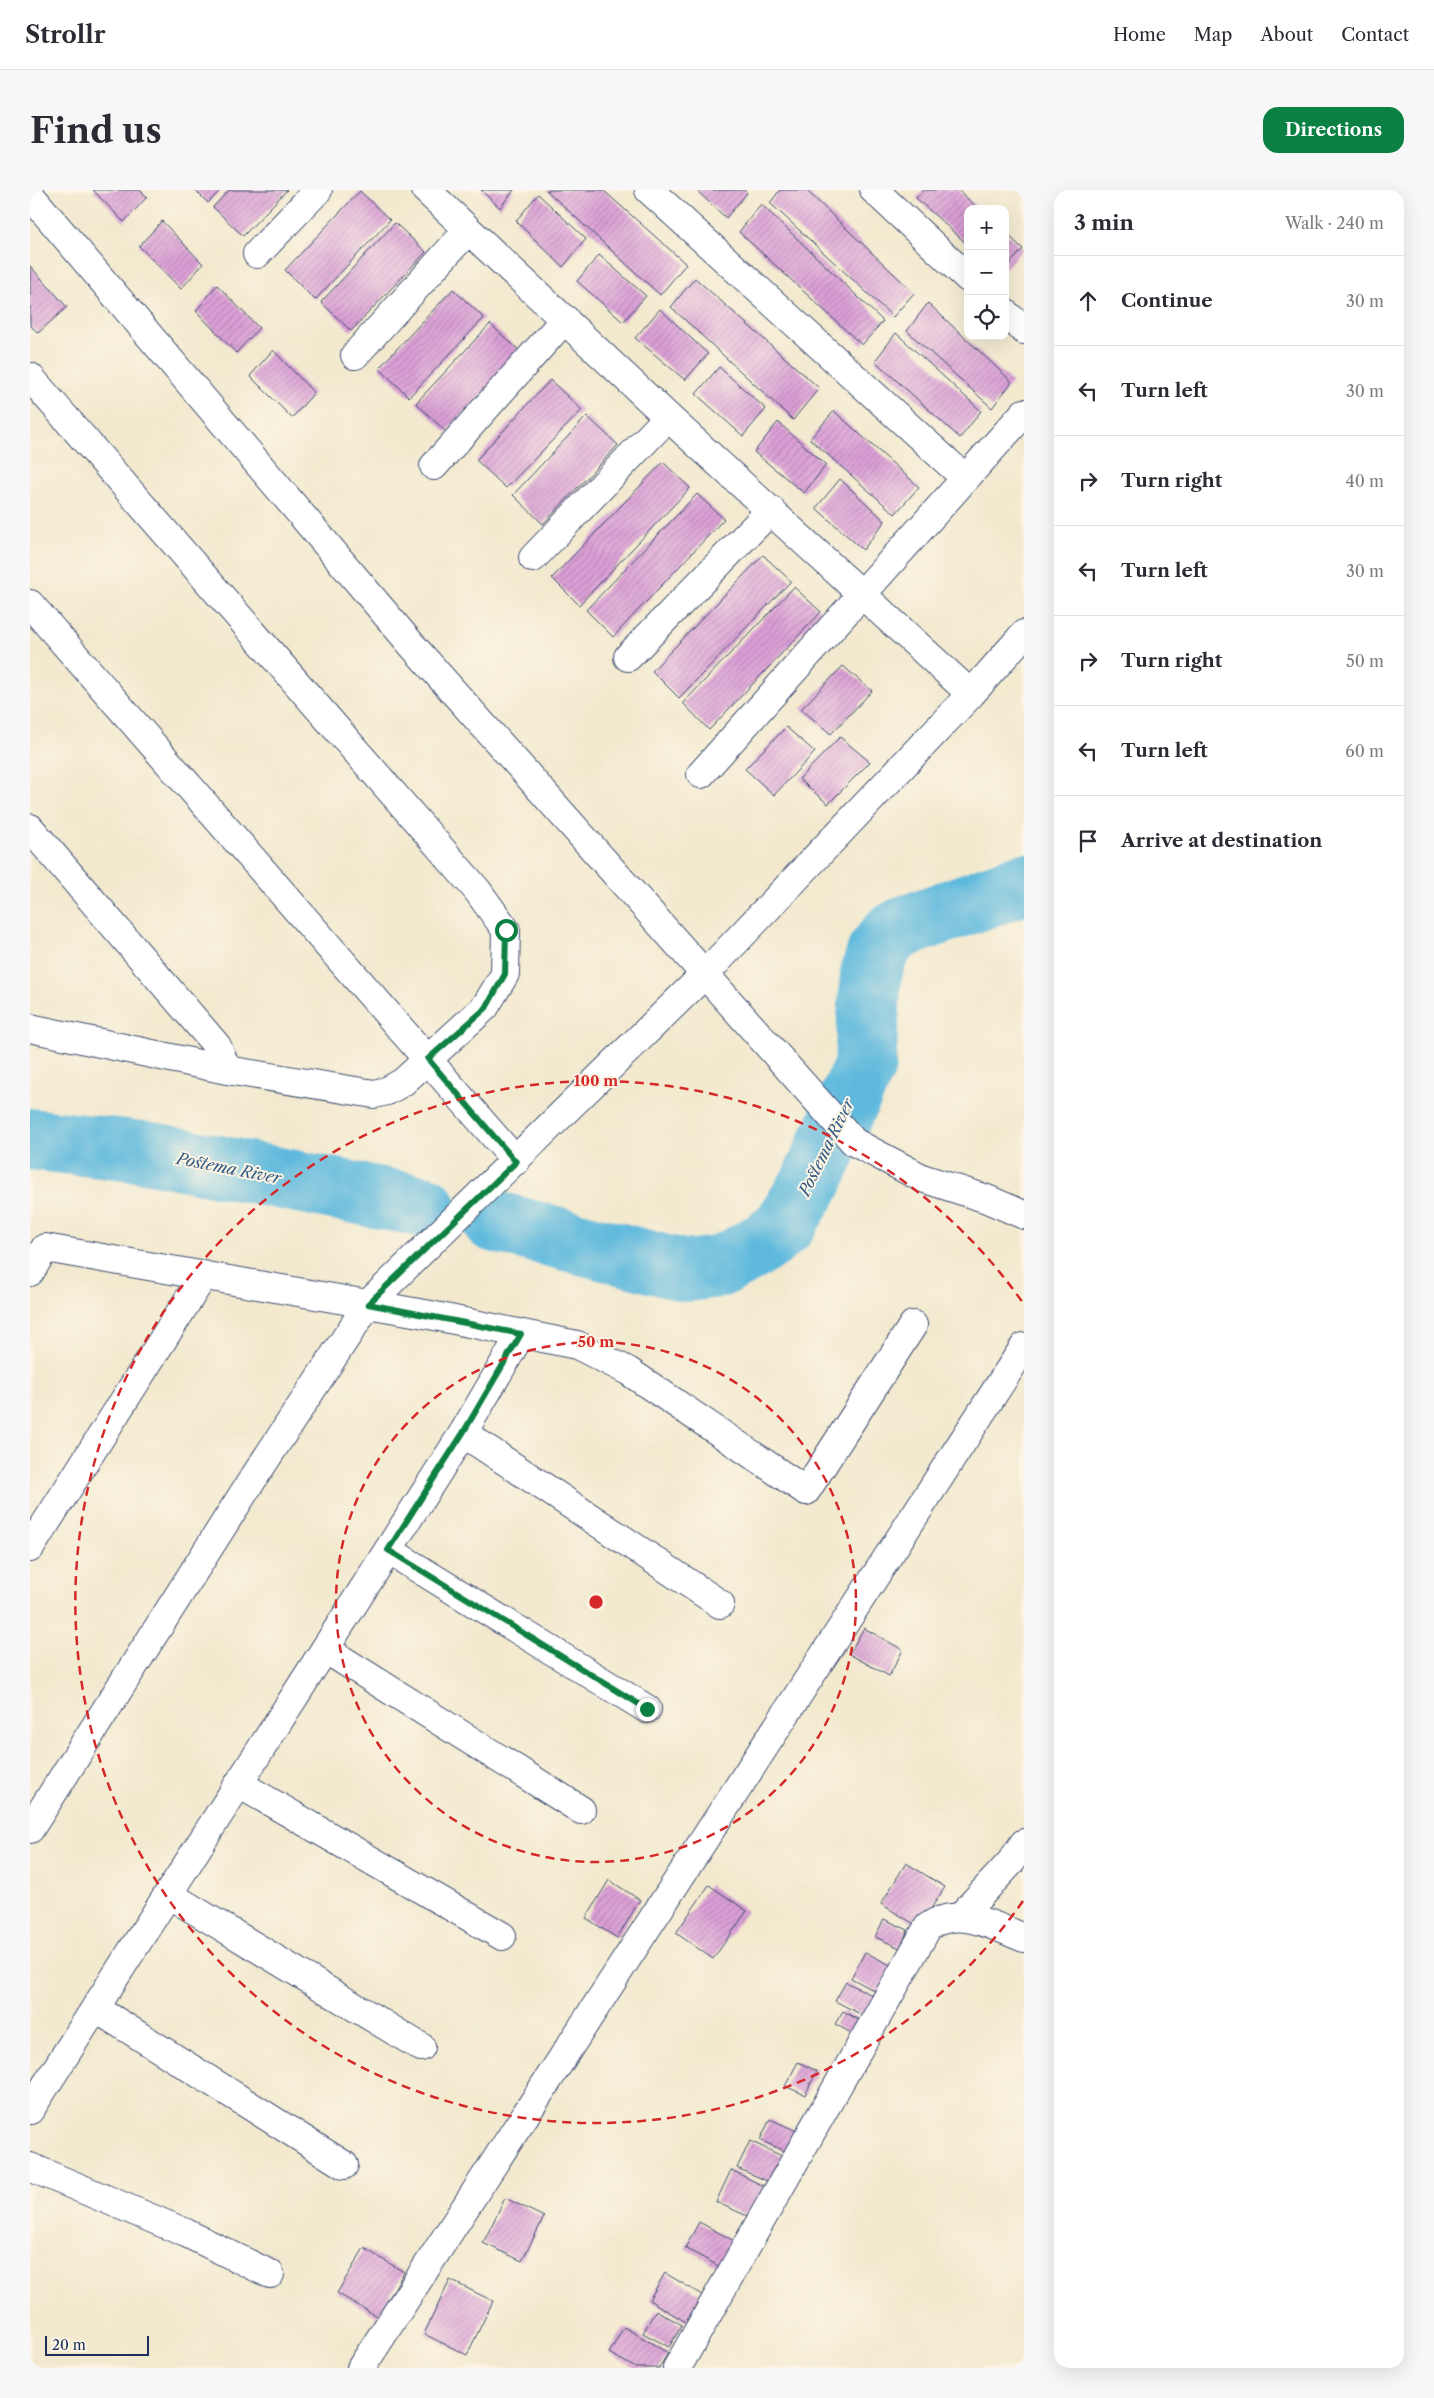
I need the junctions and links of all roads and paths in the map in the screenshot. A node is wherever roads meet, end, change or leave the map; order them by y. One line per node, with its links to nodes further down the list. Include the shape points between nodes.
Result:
1 (318, 190): 7 (street)
2 (426, 190): 6 (street)
3 (649, 190): 17 (street)
4 (874, 190): 8 (street)
5 (30, 195): 27 (street, via 411,644)
6 (468, 230): 10 (street); 12 (street)
7 (257, 254)
8 (964, 274)
9 (1009, 317): 11 (street)
10 (565, 319): 15 (street); 16 (street)
11 (1024, 330)
12 (355, 355)
13 (30, 377): 29 (street, via 476,890 506,930 505,974 486,1008)
14 (1024, 413): 17 (street)
15 (668, 416): 18 (street); 19 (street)
16 (434, 466)
17 (964, 477): 20 (street)
18 (771, 510): 20 (street); 23 (street)
19 (533, 558)
20 (862, 592): 24 (street); 25 (street)
21 (30, 604): 29 (street)
22 (1024, 634): 24 (street)
23 (628, 657)
24 (971, 694): 27 (street)
25 (700, 774)
26 (30, 828): 30 (street, via 217,1046)
27 (705, 974): 31 (street); 32 (street, via 854,1142 922,1178 987,1199)
28 (30, 1028): 30 (street)
29 (428, 1059): 30 (street, via 403,1082 374,1094); 31 (street)
30 (227, 1070)
31 (516, 1162): 36 (street)
32 (1024, 1216)
33 (38, 1247): 34 (street); 35 (street)
34 (30, 1272)
35 (204, 1275): 36 (street); 41 (street)
36 (368, 1304): 38 (street); 48 (street)
37 (913, 1325): 38 (street, via 806,1491 628,1371 577,1345)
38 (521, 1334): 40 (street)
39 (1024, 1348): 60 (street)
40 (463, 1433): 42 (street); 43 (street)
41 (30, 1548)
42 (388, 1550): 44 (street); 45 (street)
43 (720, 1604)
44 (324, 1649): 46 (street); 47 (street)
45 (647, 1709)
46 (238, 1784): 50 (street); 52 (street)
47 (581, 1810)
48 (30, 1829)
49 (1024, 1844): 51 (street)
50 (168, 1894): 54 (street); 55 (street)
51 (960, 1917): 53 (street, via 974,1918); 61 (street, via 938,1919 928,1927)
52 (502, 1936)
53 (1024, 1938)
54 (95, 2008): 56 (street); 57 (street)
55 (421, 2047)
56 (30, 2110)
57 (344, 2165)
58 (30, 2167): 59 (street, via 186,2233)
59 (270, 2274)
60 (361, 2368)
61 (677, 2368)

